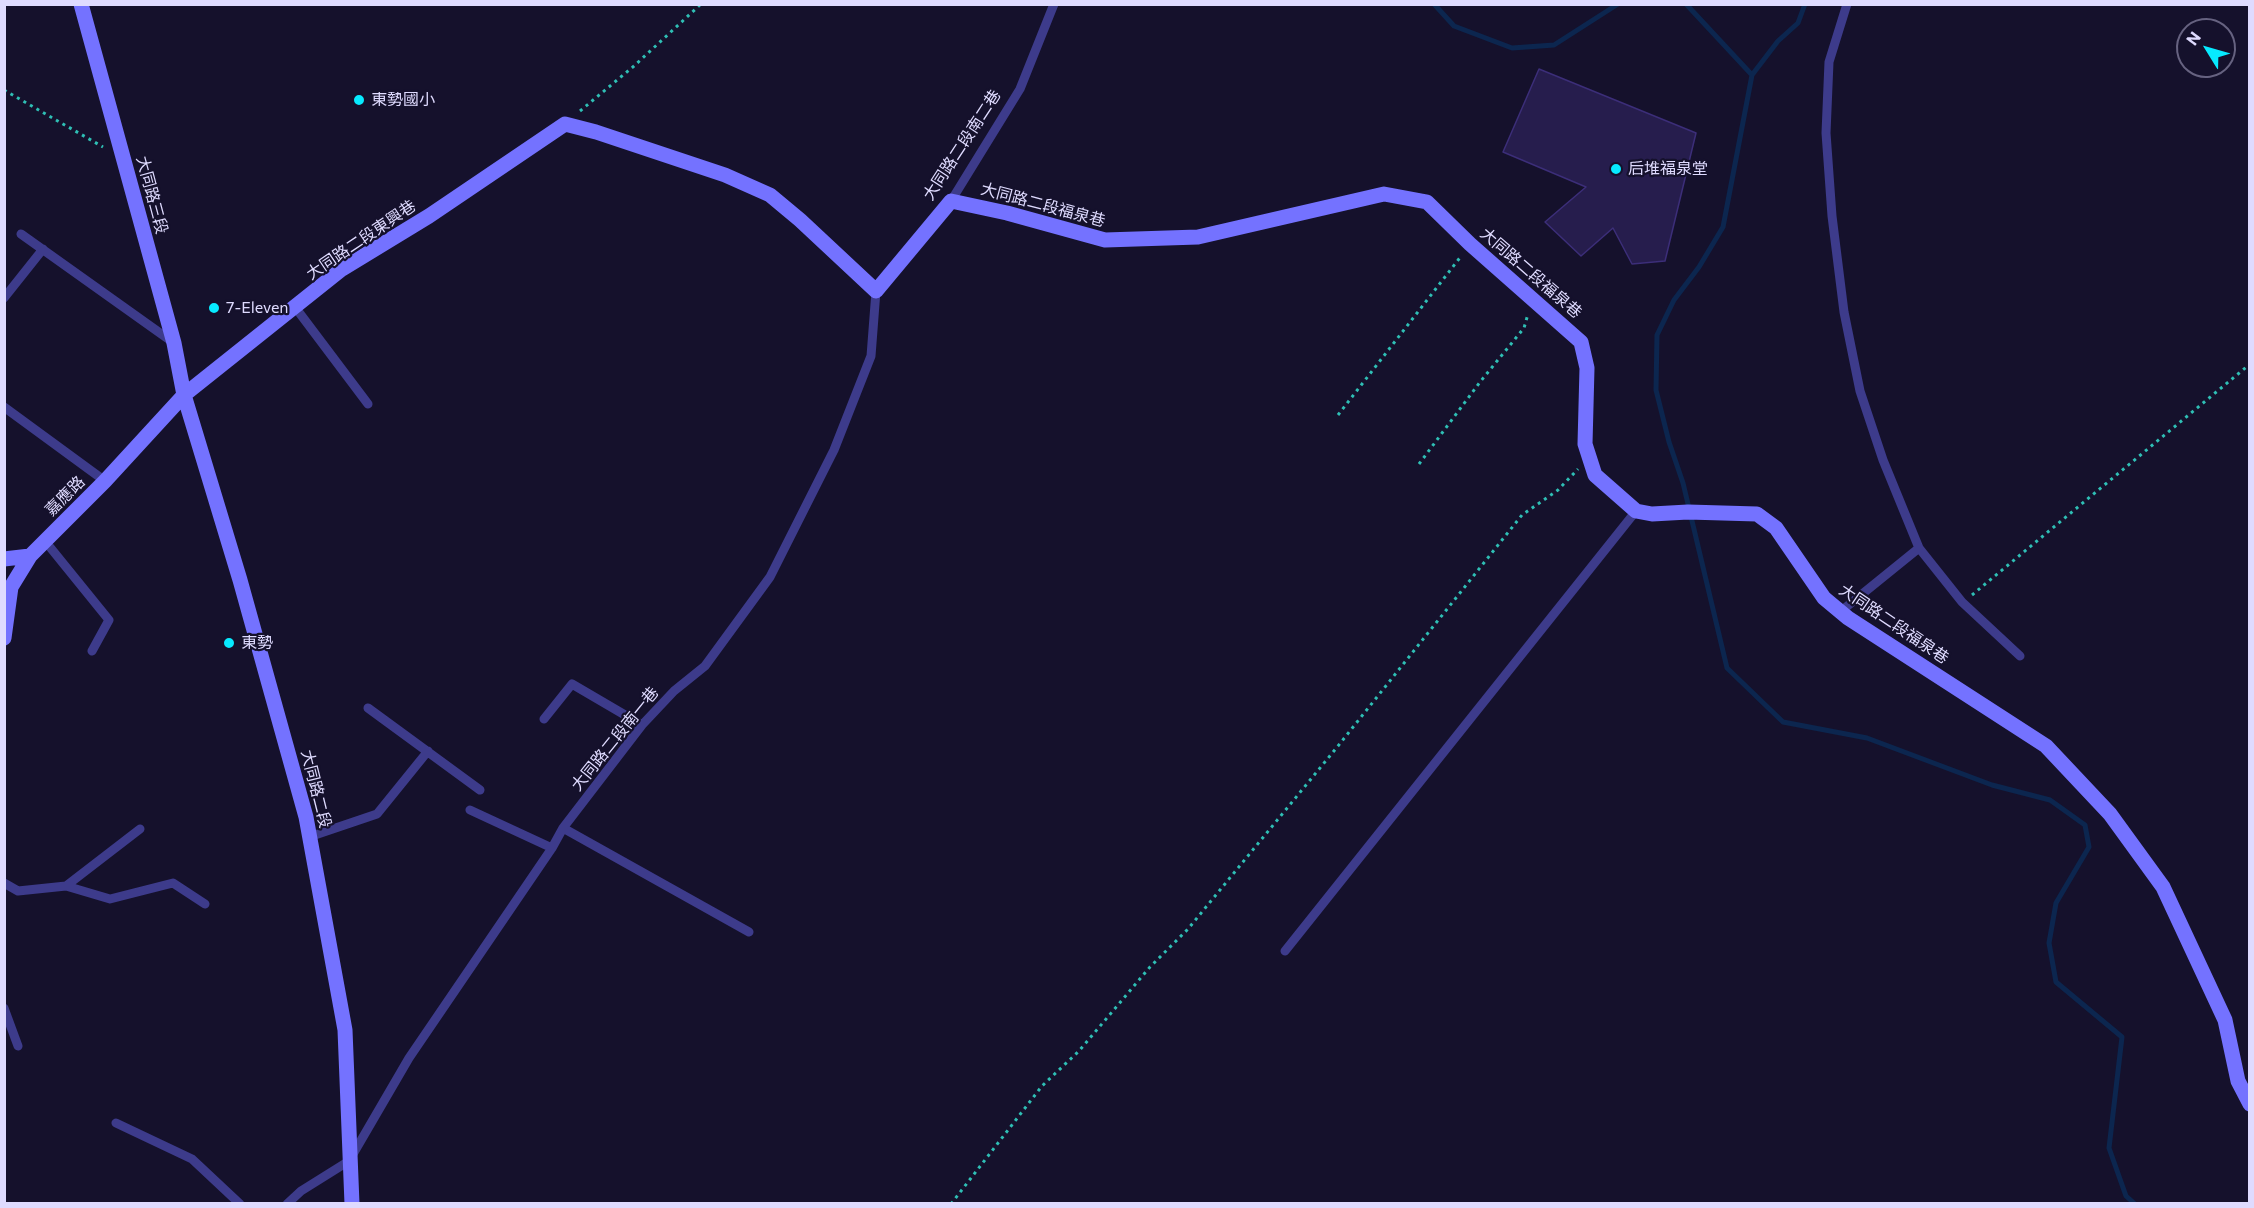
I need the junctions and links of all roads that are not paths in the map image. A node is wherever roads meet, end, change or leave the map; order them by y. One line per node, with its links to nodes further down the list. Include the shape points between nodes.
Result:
1 (81, 4): 10 (street, 大同路三段)
2 (1054, 4): 4 (lane, 大同路二段南二巷, via 1020,89)
3 (1847, 4): 17 (lane, via 1829,62 1826,133 1844,312 1860,391)
4 (951, 201): 7 (street, 大同路二段南二巷); 15 (street, 大同路二段福泉巷, via 1105,240 1198,237 1384,194 1427,202 1581,342 1587,368 1585,444 1589,457 1595,475)
5 (21, 234): 6 (lane)
6 (43, 249): 8 (lane); 10 (lane)
7 (876, 291): 9 (street, 大同路二段東興巷, via 770,195 725,175 565,124 342,269); 26 (lane, 大同路二段南一巷, via 871,356 834,450 770,577 705,666)
8 (4, 298)
9 (295, 307): 11 (street, 大同路二段東興巷); 12 (lane)
10 (174, 343): 11 (street, 大同路三段)
11 (184, 395): 14 (street, 嘉應路); 32 (street, 大同路二段, via 240,580)
12 (368, 404)
13 (4, 407): 14 (lane)
14 (105, 481): 16 (street, 嘉應路)
15 (1636, 511): 20 (street, 大同路二段福泉巷, via 1757,514 1776,528 1824,598); 38 (lane)
16 (45, 541): 18 (street, 嘉應路); 22 (lane, via 109,620)
17 (1919, 548): 20 (lane); 23 (lane, via 1962,602)
18 (30, 556): 19 (street); 21 (street, 嘉應路, via 11,586)
19 (4, 559)
20 (1840, 612): 41 (street, 大同路二段福泉巷, via 2046,746 2110,814 2163,887 2225,1020 2238,1081)
21 (4, 638)
22 (92, 651)
23 (2020, 656)
24 (368, 708): 27 (lane)
25 (544, 719): 26 (lane, via 573,684)
26 (642, 725): 30 (lane, 大同路二段南一巷)
27 (428, 751): 28 (lane); 32 (lane, via 377,814)
28 (480, 790)
29 (470, 810): 33 (lane)
30 (563, 828): 33 (lane, 大同路二段南一巷); 37 (lane)
31 (140, 830): 35 (lane)
32 (309, 837): 43 (street, 大同路二段, via 345,1030)
33 (552, 848): 43 (lane, 大同路二段南一巷, via 410,1058)
34 (4, 883): 35 (lane, via 18,891)
35 (66, 886): 36 (lane, via 110,899 173,883)
36 (205, 904)
37 (749, 932)
38 (1285, 951)
39 (4, 1008): 40 (lane)
40 (18, 1046)
41 (2250, 1104)
42 (116, 1123): 44 (lane, via 192,1159)
43 (349, 1161): 45 (lane); 46 (street, 大同路二段)
44 (240, 1203)
45 (287, 1203)
46 (352, 1203)

